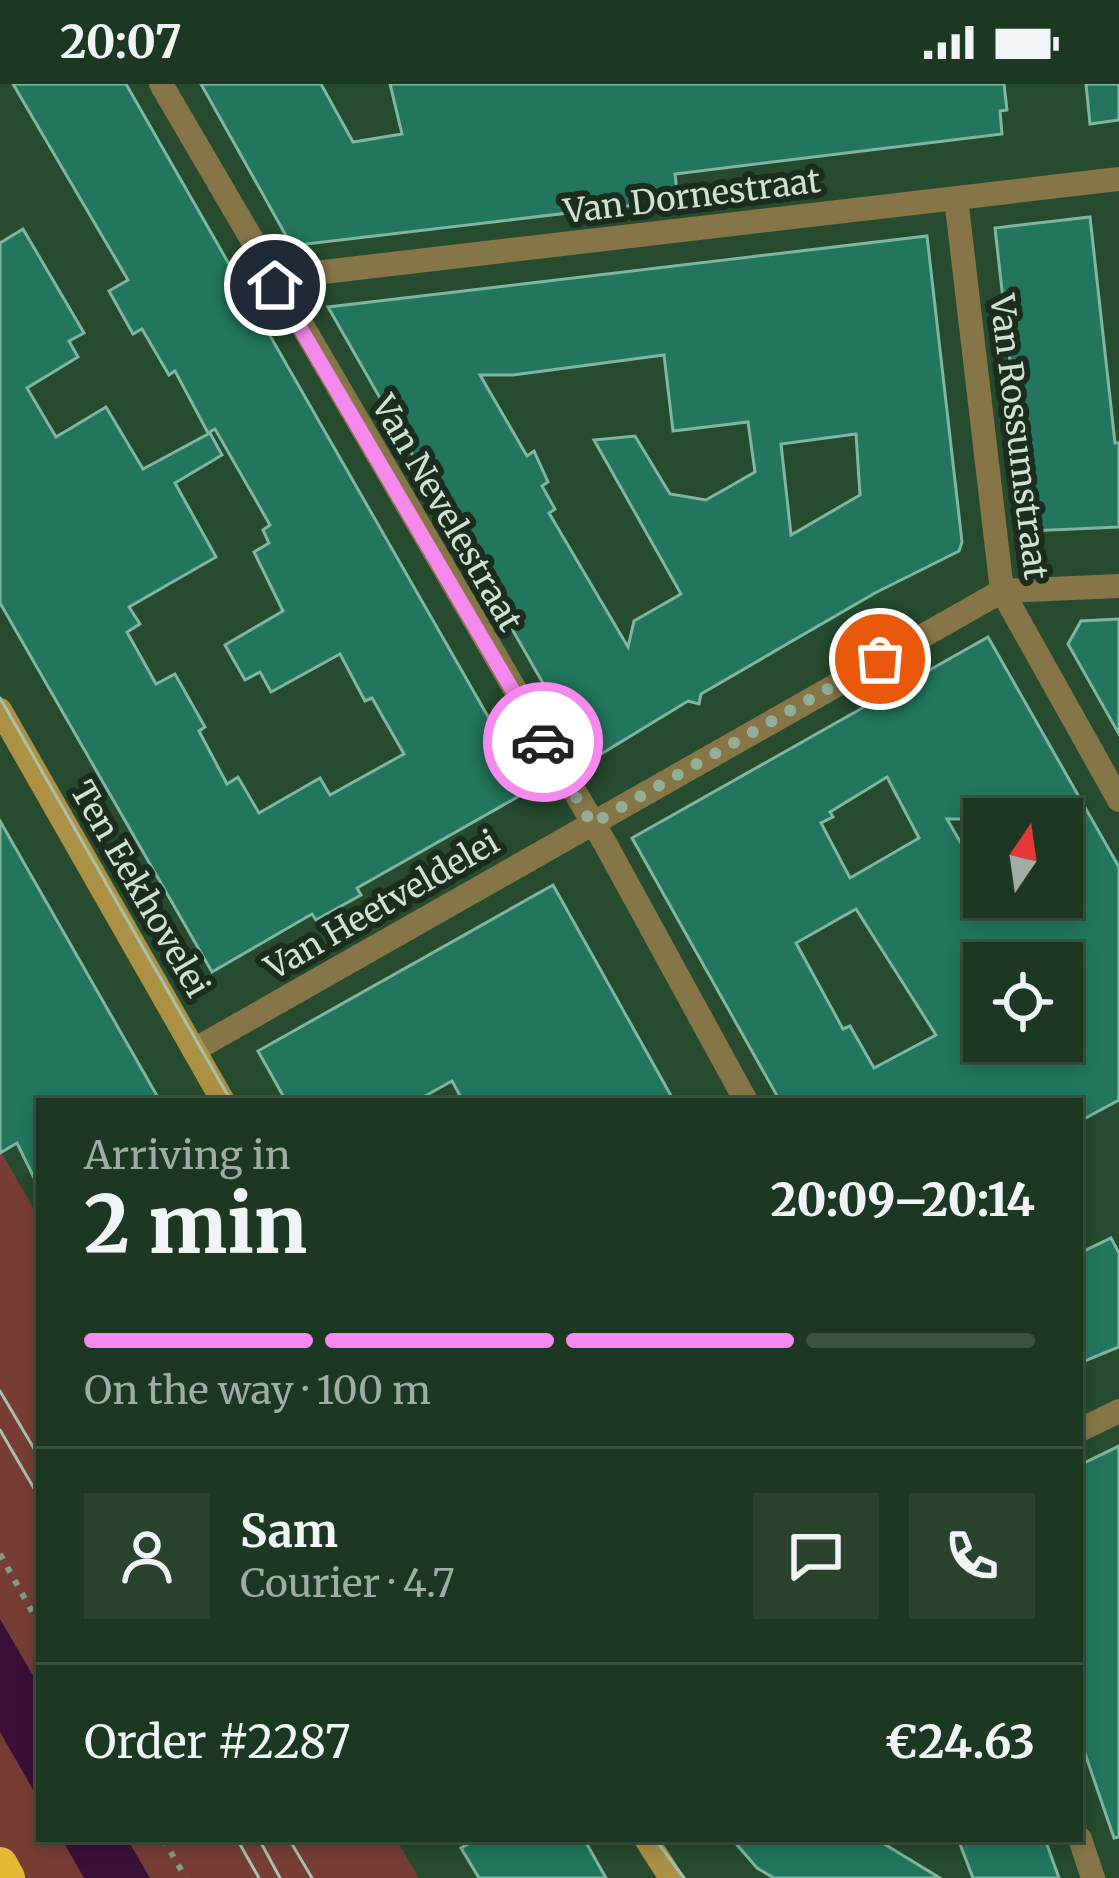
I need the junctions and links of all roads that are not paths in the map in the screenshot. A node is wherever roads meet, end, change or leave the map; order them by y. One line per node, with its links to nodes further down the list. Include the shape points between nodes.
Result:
1 (161, 84): 4 (street, Van Nevelestraat)
2 (1119, 179): 3 (street, Van Dornestraat)
3 (956, 198): 4 (street, Van Dornestraat, via 306,274); 6 (street, Van Rossumstraat)
4 (275, 285): 9 (street, Van Nevelestraat)
5 (1119, 586): 6 (street, Van Heetveldelei)
6 (1001, 591): 8 (street, Van Rossumstraat); 9 (street, Van Heetveldelei)
7 (0, 710): 10 (street, Ten Eekhovelei)
8 (1119, 800)
9 (592, 824): 10 (street, Van Heetveldelei); 12 (street, Van Nevelestraat)
10 (194, 1050): 11 (street, Ten Eekhovelei)
11 (221, 1098)
12 (744, 1098)
13 (1119, 1411): 14 (street)
14 (1083, 1429)
15 (648, 1842): 19 (street)
16 (1081, 1842): 20 (street)
17 (0, 1865): 18 (highway)
18 (7, 1878)
19 (671, 1878)
20 (1093, 1878)

